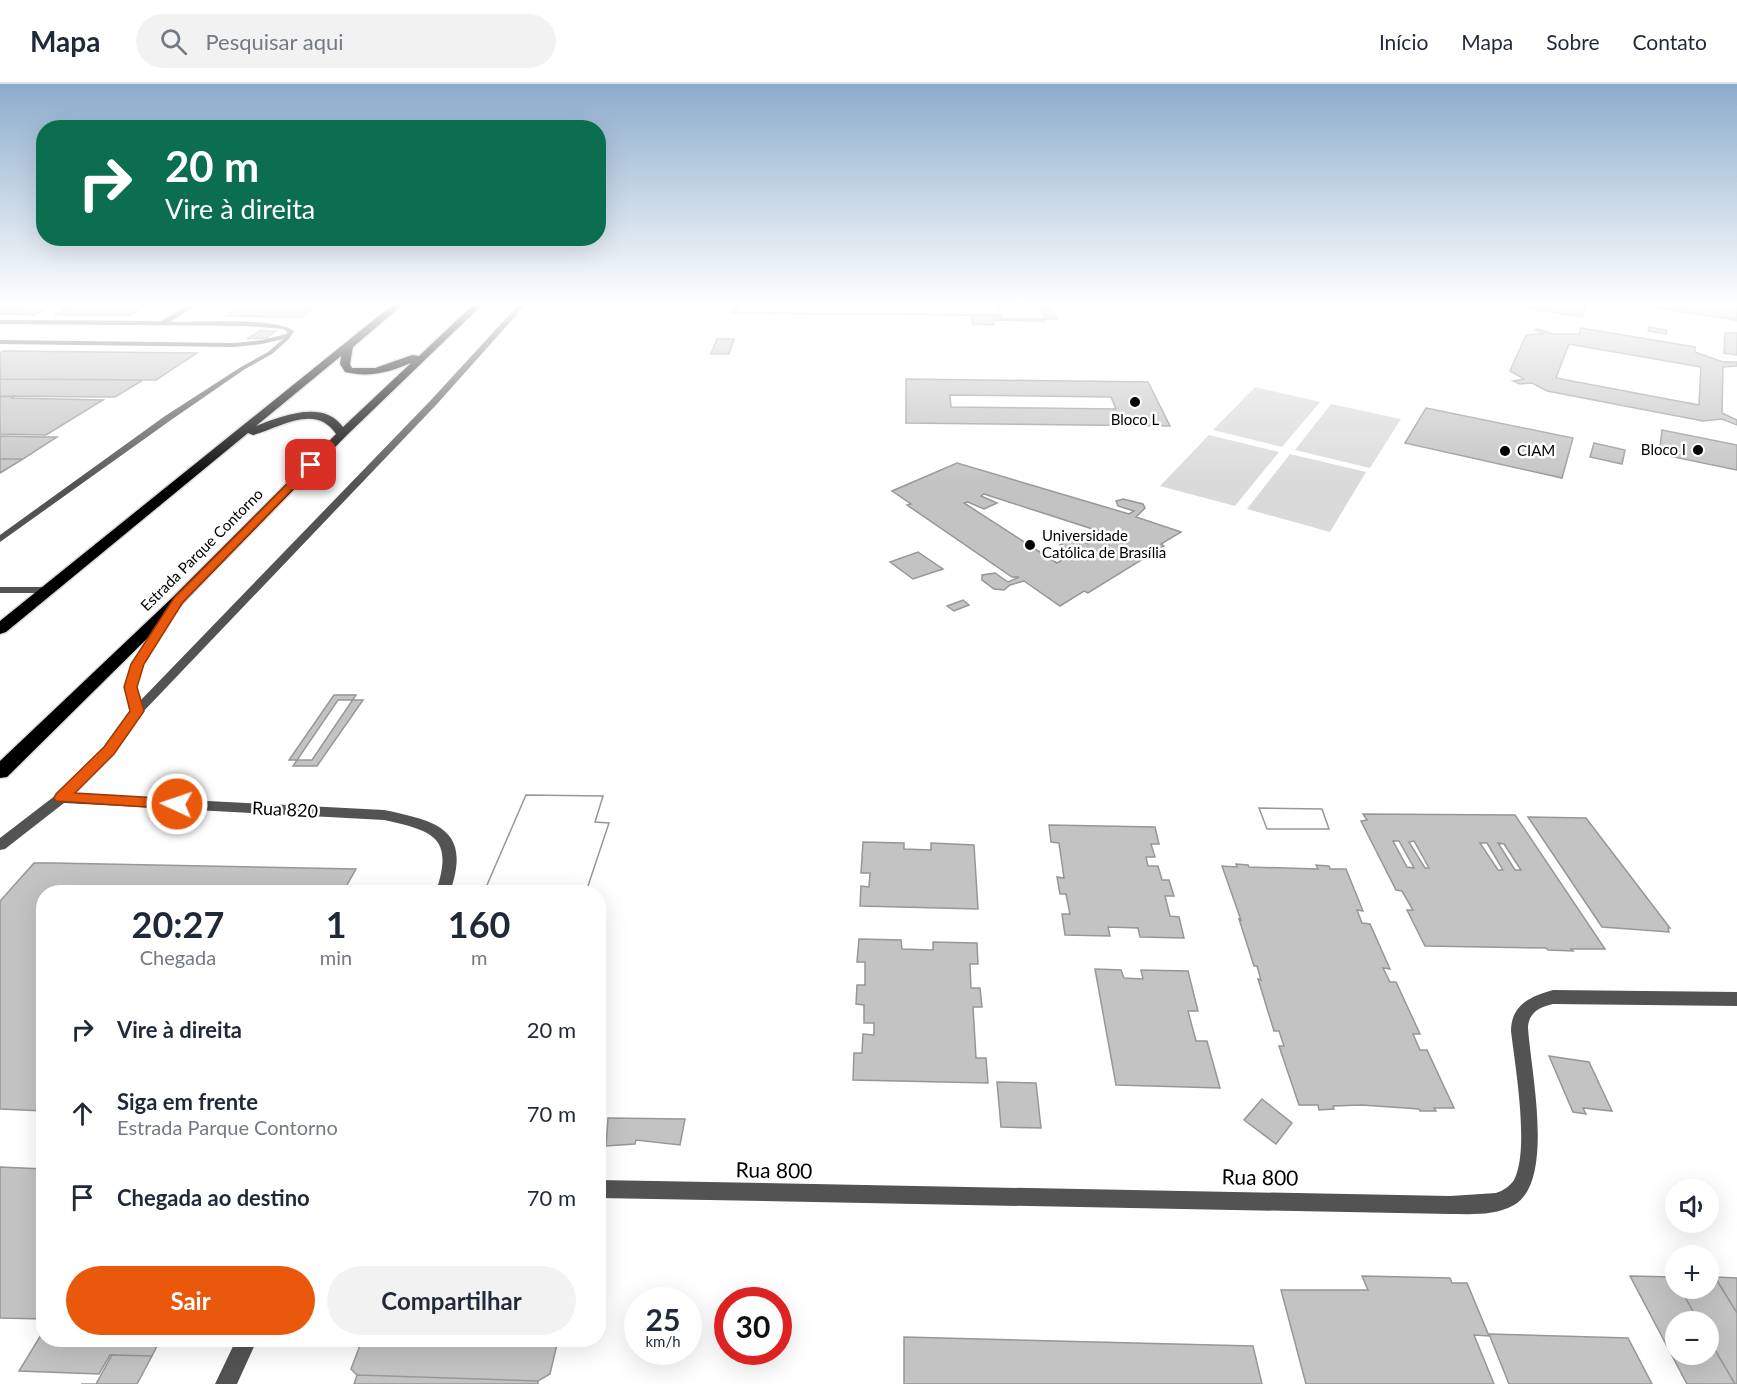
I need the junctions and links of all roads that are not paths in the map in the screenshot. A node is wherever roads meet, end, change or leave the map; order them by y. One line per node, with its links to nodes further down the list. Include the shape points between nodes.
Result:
1 (252, 363): 9 (street)
2 (328, 363): 8 (highway)
3 (345, 363): 4 (highway, via 349,370 359,373 382,371)
4 (404, 363)
5 (417, 363): 7 (highway, Estrada Parque Contorno)
6 (470, 363): 14 (street)
7 (342, 434): 8 (highway, via 331,420 307,416 269,424); 12 (highway, Estrada Parque Contorno)
8 (232, 442): 11 (highway)
9 (0, 539)
10 (0, 590): 11 (street)
11 (48, 590): 13 (highway)
12 (178, 600): 14 (street, via 138,664 130,687); 15 (highway, Estrada Parque Contorno)
13 (0, 629)
14 (137, 711): 16 (street, via 109,751)
15 (0, 772)
16 (62, 798): 17 (street); 18 (street, Rua 820, via 384,815 417,822 436,829 448,840 452,855)
17 (0, 845)
18 (446, 885)
19 (1737, 999): 20 (street, Rua 800, via 1553,997 1535,1003 1522,1014 1519,1029 1526,1088 1526,1173 1520,1188 1511,1197 1497,1202 1450,1205)
20 (606, 1189)
21 (244, 1347): 22 (street)
22 (226, 1384)

